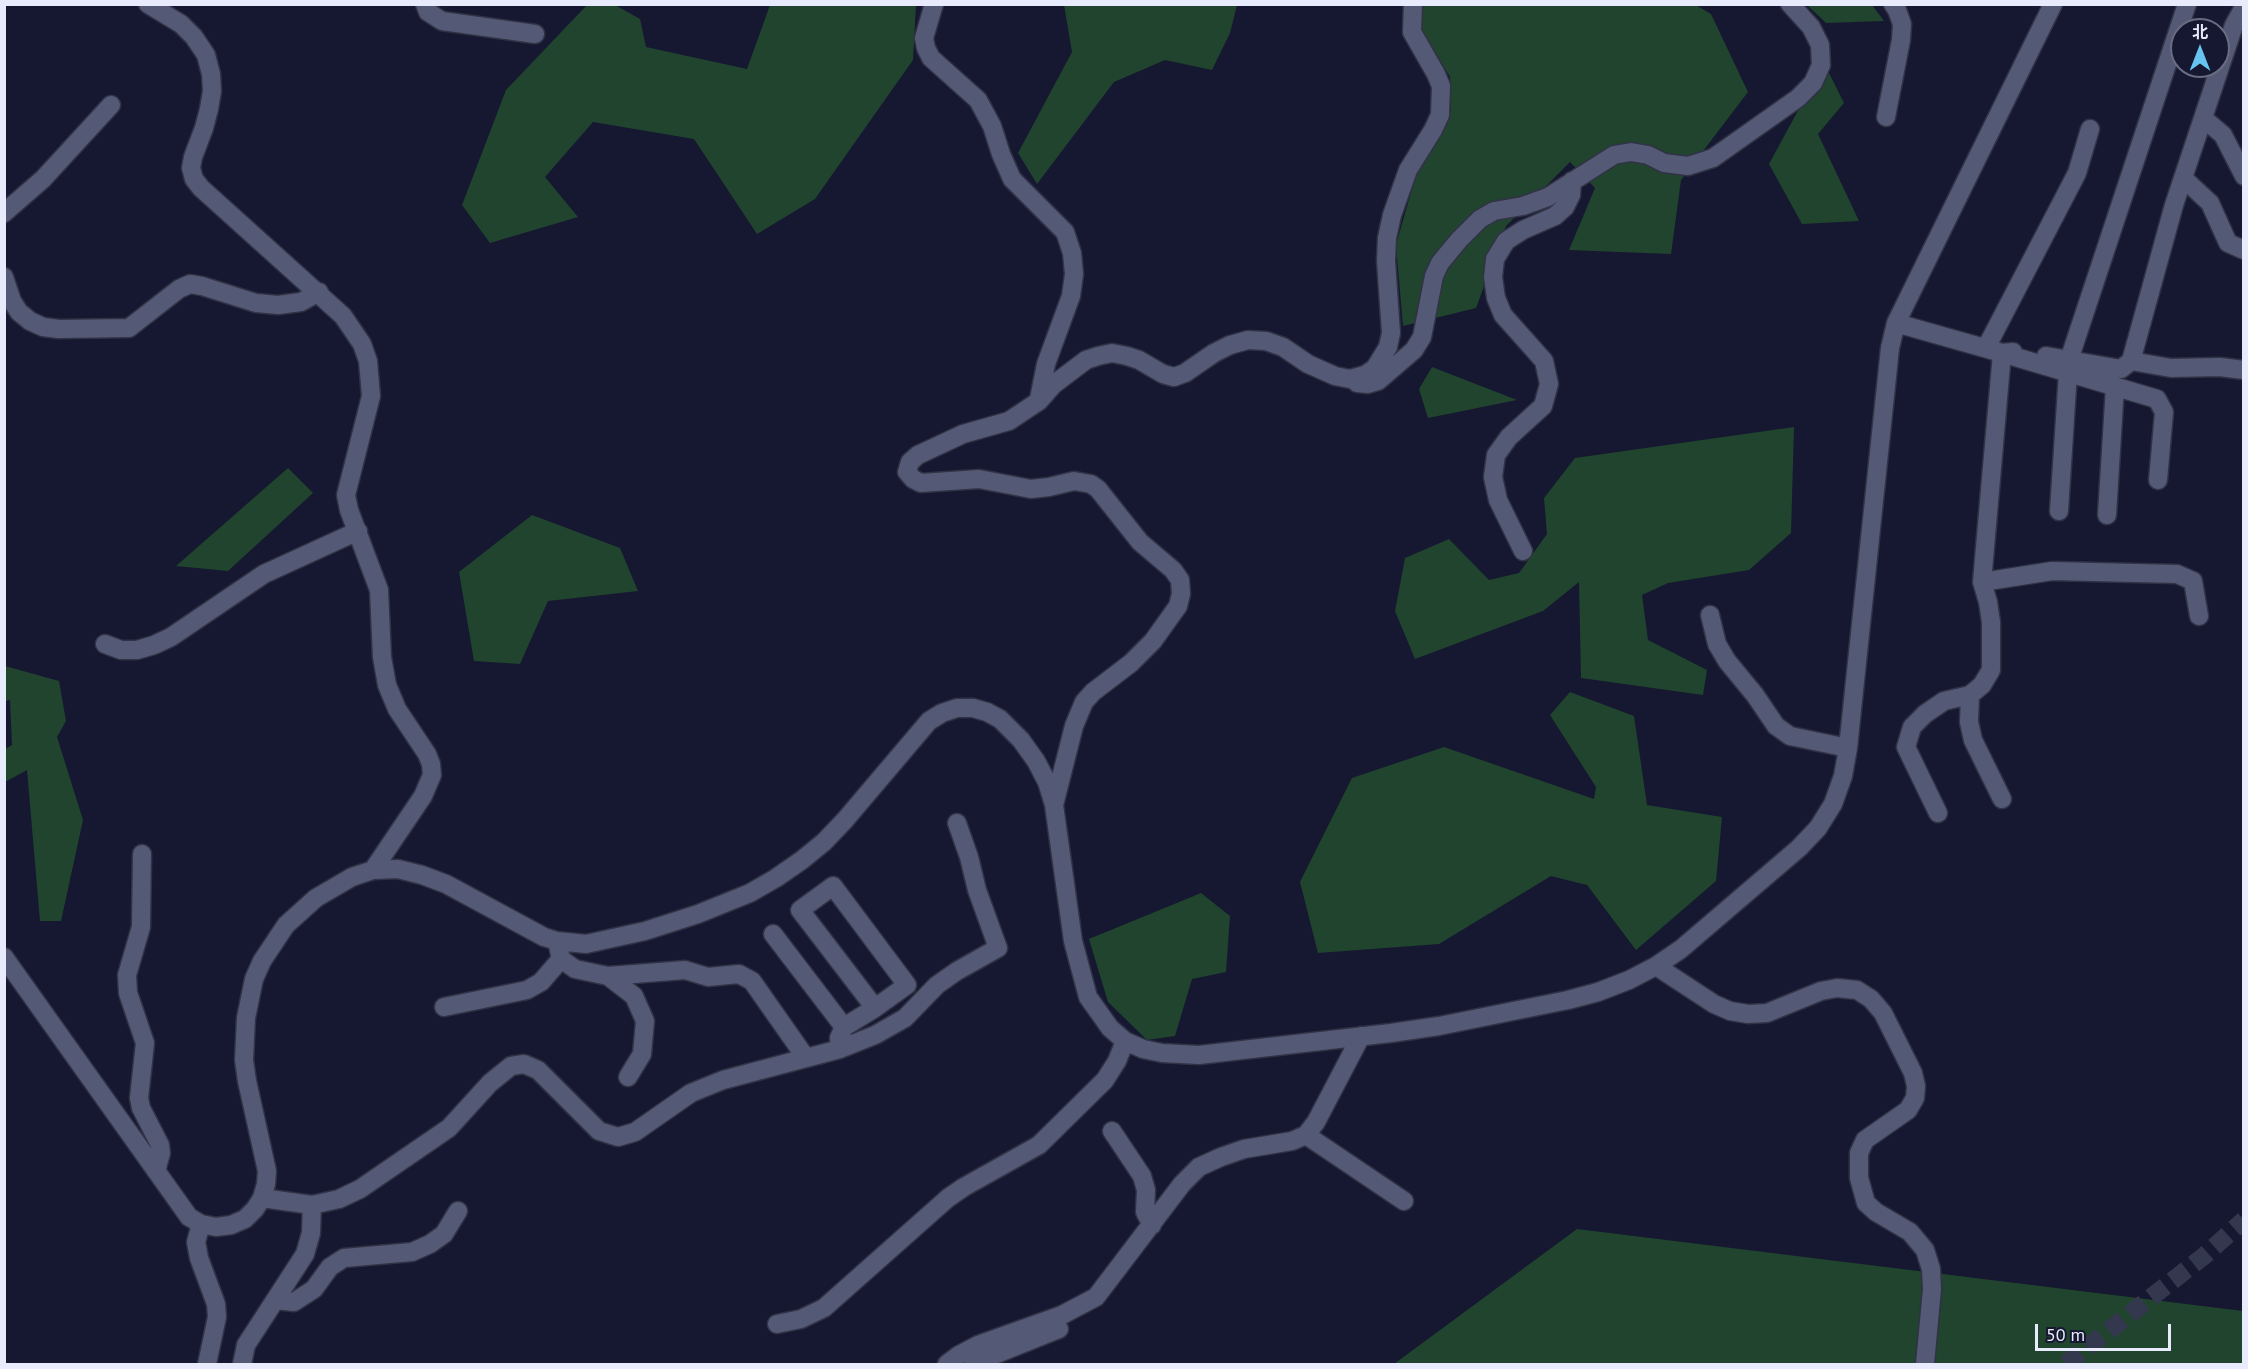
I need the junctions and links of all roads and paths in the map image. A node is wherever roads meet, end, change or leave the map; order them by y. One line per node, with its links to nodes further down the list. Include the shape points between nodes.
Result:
1 (148, 4): 21 (street, via 194,37 206,55 211,74 209,109 191,168 194,179)
2 (425, 4): 10 (street, via 428,12 442,21)
3 (934, 4): 29 (street, via 924,38 931,58 978,100 1012,179 1065,232 1072,253 1071,296 1046,364)
4 (1413, 4): 27 (street, via 1412,32 1441,86 1440,115 1408,170 1392,215 1386,261 1391,333 1388,346 1375,368)
5 (1790, 4): 17 (street, via 1811,27 1820,45 1821,66 1813,83 1798,98 1713,158 1689,166 1631,152 1614,155)
6 (1893, 4): 12 (street, via 1902,24)
7 (2053, 4): 22 (street)
8 (2187, 4): 25 (street)
9 (2244, 7): 13 (street, via 2234,25)
10 (535, 34)
11 (111, 105): 18 (street, via 43,179)
12 (1886, 117)
13 (2203, 118): 15 (street, via 2223,135); 16 (street)
14 (2090, 129): 23 (street, via 2077,172)
15 (2244, 176)
16 (2183, 178): 19 (street, via 2210,203 2228,243); 24 (street)
17 (1572, 181): 27 (street, via 1548,197 1494,211 1480,219 1440,263 1422,336 1414,350 1378,381 1358,384); 34 (street, via 1565,207 1506,241 1495,259 1493,278 1503,315 1544,362 1549,384 1543,406 1509,437 1496,455 1493,477 1498,500)
18 (4, 213)
19 (2244, 250)
20 (4, 277): 21 (street, via 19,312 43,327 59,329 129,328 179,289 190,285 278,305 301,302)
21 (319, 292): 33 (street, via 353,329 368,361 371,379 369,405 346,495)
22 (1896, 323): 23 (street); 40 (street, via 1890,348)
23 (1994, 350): 25 (street, via 2026,352); 35 (street)
24 (2131, 361): 25 (street, via 2121,369); 26 (street, via 2171,368)
25 (2069, 366): 28 (street); 31 (street)
26 (2244, 370)
27 (1350, 379): 29 (street, via 1308,364 1283,347 1248,340 1230,345 1174,377 1127,356 1098,356 1086,360 1053,385)
28 (2115, 386): 30 (street, via 2157,399 2164,412); 32 (street)
29 (1039, 401): 42 (street, via 1009,421 963,434 918,455 907,472 921,483 979,479 1031,489 1074,481 1091,484 1140,542 1173,570 1180,580 1181,594 1172,617 1153,641 1084,702)
30 (2158, 480)
31 (2059, 511)
32 (2107, 515)
33 (358, 531): 38 (street, via 264,574 154,645 121,650); 46 (street, via 379,590 387,685 397,709 427,753 432,775 423,796)
34 (1523, 551)
35 (1982, 582): 37 (street, via 2052,571 2177,574 2193,581); 39 (street, via 1991,622 1991,670)
36 (1710, 615): 40 (street, via 1726,661 1776,726 1790,736)
37 (2199, 616)
38 (105, 644)
39 (1970, 695): 41 (street, via 1972,740); 43 (street, via 1944,701 1925,714 1912,727 1906,747)
40 (1848, 748): 50 (street, via 1833,804 1818,828 1681,949)
41 (2002, 799)
42 (1054, 805): 48 (street, via 1036,760 1012,729 987,712 957,708 929,721 824,842 776,878 729,901 645,932); 56 (street, via 1082,978 1098,1014)
43 (1938, 813)
44 (957, 823): 57 (street, via 998,948 937,985 904,1018)
45 (142, 854): 62 (street, via 141,927 127,975 128,993 145,1043 139,1098 160,1145)
46 (373, 870): 48 (street, via 398,869 446,884 544,937); 63 (street, via 333,887 300,911 273,942 254,979 246,1018 244,1059 267,1171)
47 (773, 934): 54 (street)
48 (559, 950): 51 (street, via 575,969); 52 (street, via 541,982 527,990)
49 (4, 957): 62 (street)
50 (1656, 966): 55 (street, via 1609,988 1568,1000 1438,1026); 76 (street, via 1731,1011 1767,1013 1837,988 1857,990 1882,1013 1913,1073 1915,1098 1908,1110 1865,1140 1859,1153 1859,1178 1866,1203 1910,1232 1924,1250 1931,1269)
51 (608, 976): 58 (street, via 685,970 708,977 739,974 752,981); 59 (street, via 634,996 645,1021 642,1054)
52 (444, 1007)
53 (875, 1008): 53 (street, via 907,985 833,886 800,910); 54 (street)
54 (844, 1027): 57 (street)
55 (1360, 1036): 56 (street, via 1199,1055 1162,1053); 61 (street)
56 (1125, 1041): 71 (street, via 1105,1080 1039,1145 948,1198 824,1308 801,1319)
57 (840, 1049): 58 (street)
58 (806, 1058): 65 (street, via 723,1080 691,1093 635,1132 618,1137 599,1131 538,1070 524,1064 511,1066 449,1128 381,1177 339,1198)
59 (628, 1077)
60 (1112, 1131): 68 (street, via 1142,1176 1145,1212)
61 (1306, 1135): 64 (street); 68 (street, via 1244,1149 1199,1167)
62 (156, 1171): 67 (street, via 189,1217)
63 (262, 1198): 65 (street); 67 (street, via 245,1219 231,1225)
64 (1404, 1201)
65 (312, 1205): 70 (street, via 305,1254)
66 (458, 1211): 70 (street, via 444,1234 430,1244 412,1252 344,1258 330,1267 314,1289 294,1302)
67 (201, 1224): 73 (street, via 196,1242 217,1317)
68 (1152, 1225): 69 (street)
69 (1105, 1287): 72 (street, via 1103,1304 1088,1316); 75 (street, via 1074,1310 978,1345)
70 (276, 1300): 74 (street, via 246,1345)
71 (777, 1323)
72 (974, 1363)
73 (207, 1365)
74 (242, 1365)
75 (947, 1365)
76 (1925, 1365)

